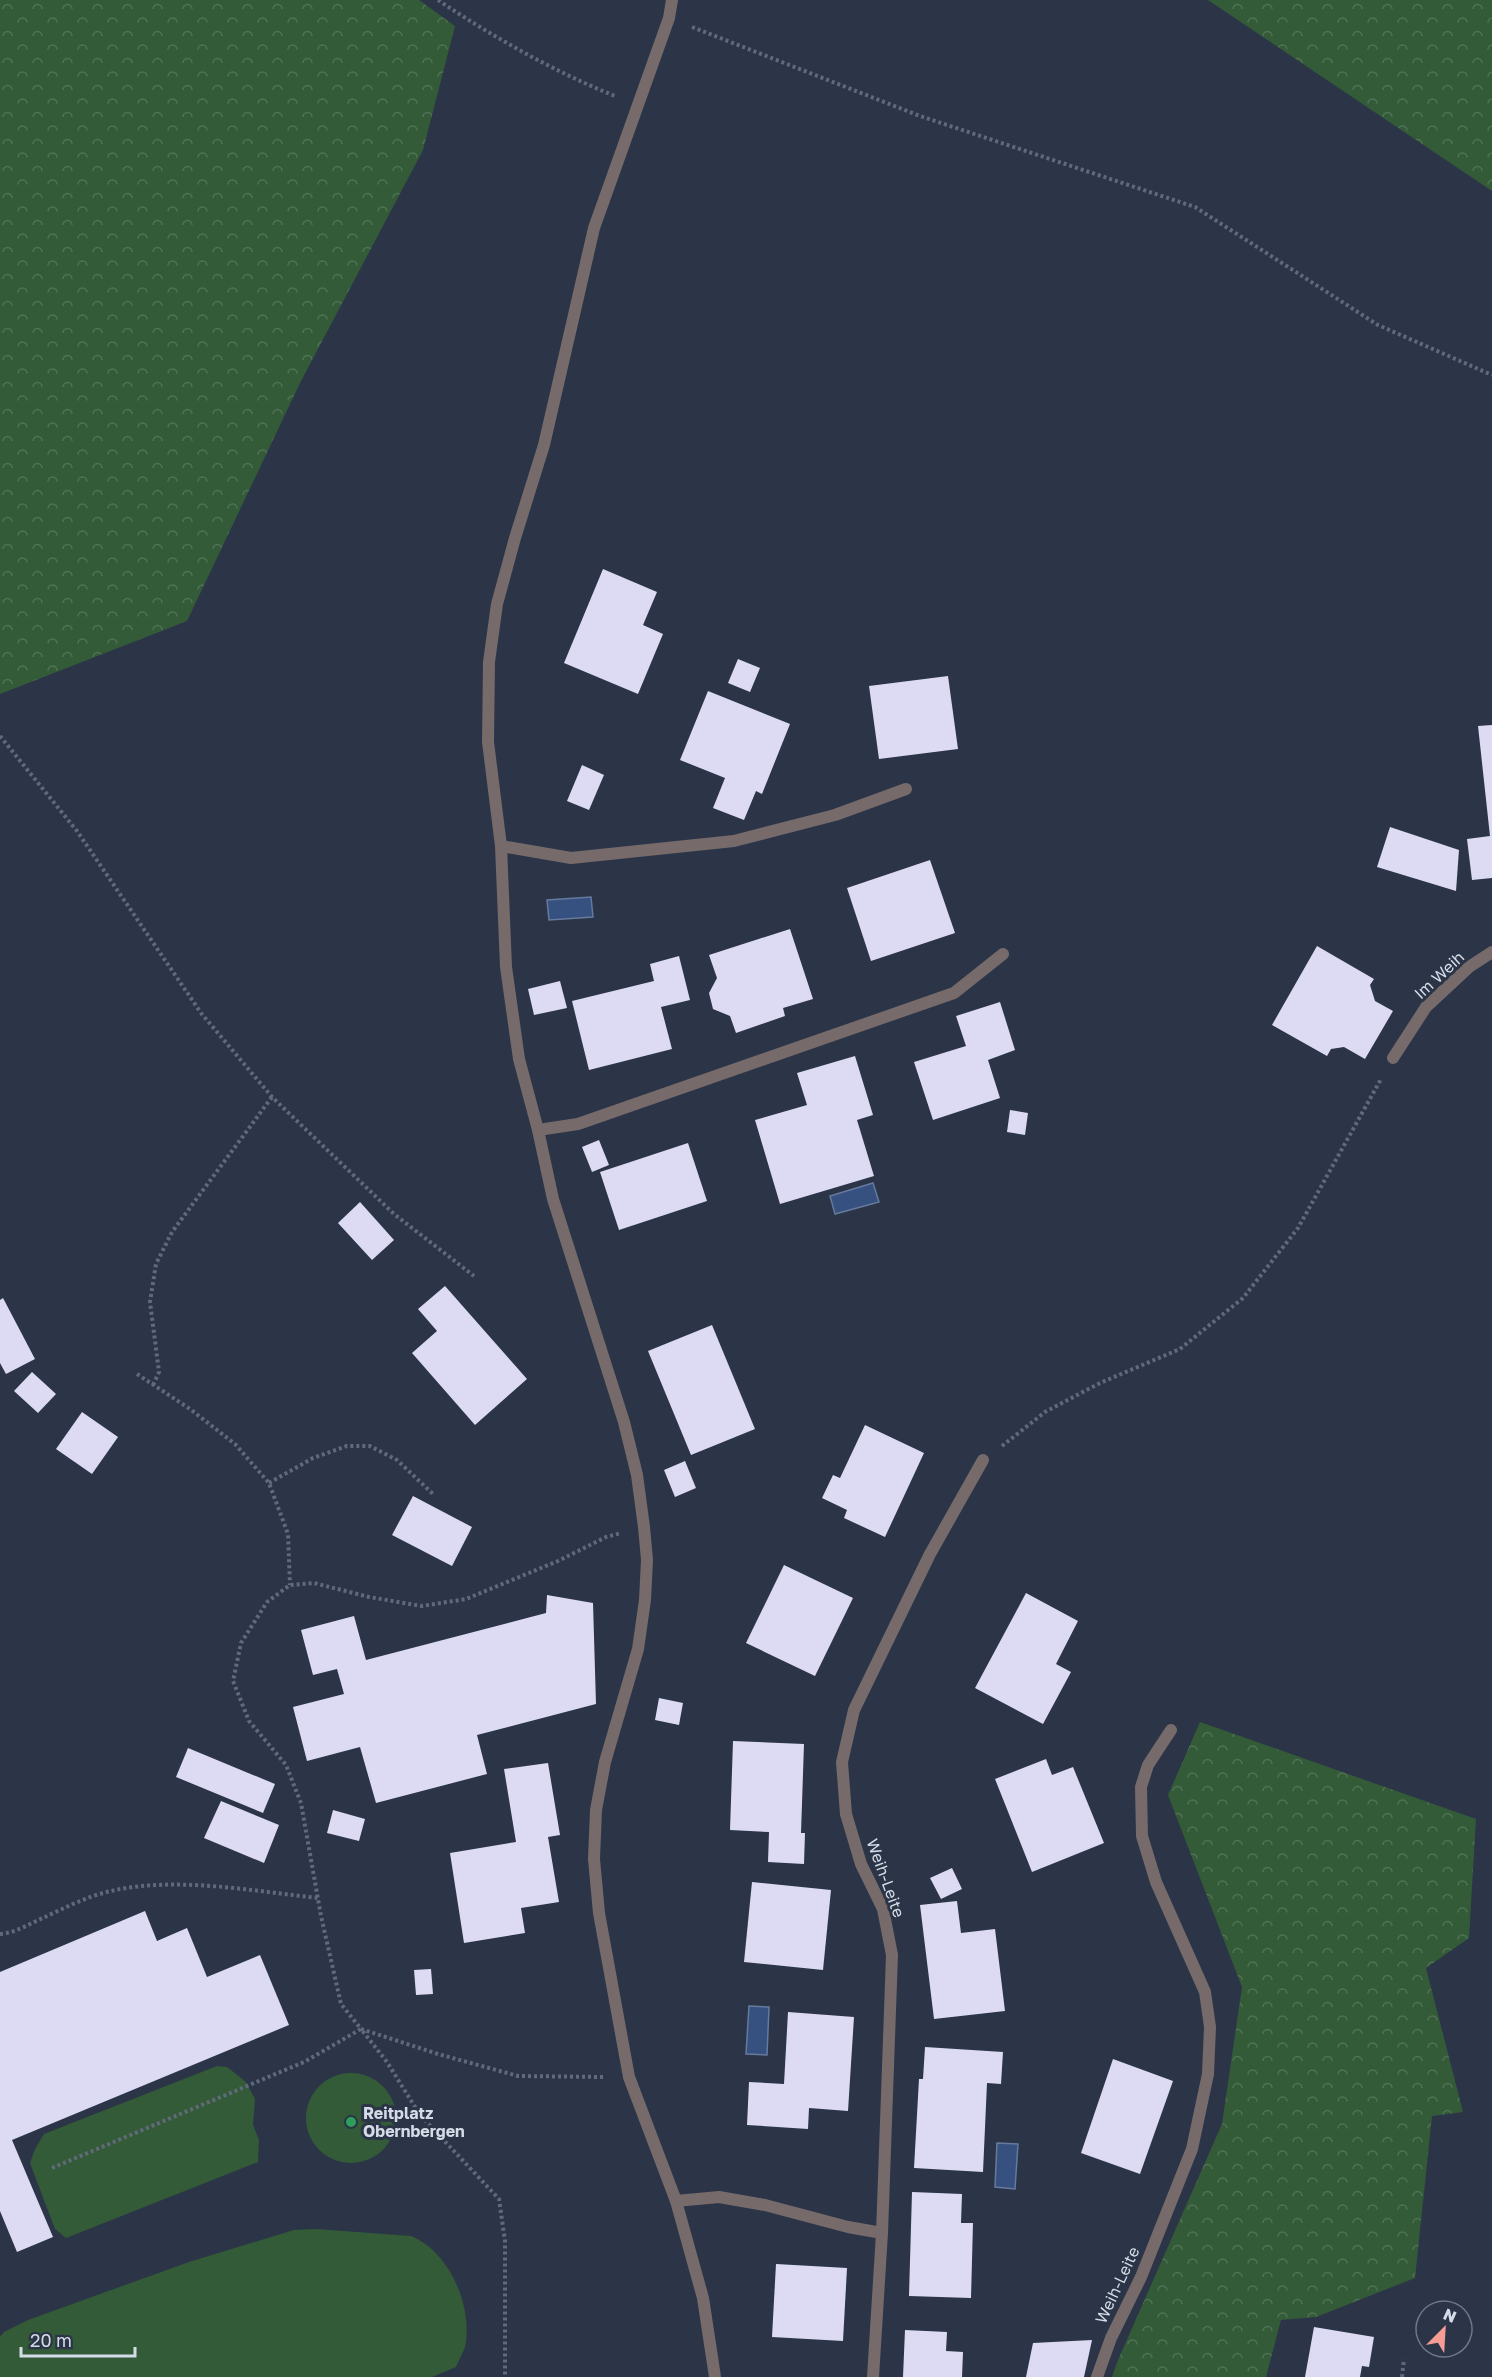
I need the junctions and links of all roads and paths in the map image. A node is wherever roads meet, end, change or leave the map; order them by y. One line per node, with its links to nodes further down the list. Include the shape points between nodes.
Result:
1 (438, 0): 4 (path, via 468,21 579,82)
2 (672, 0): 3 (street)
3 (669, 18): 4 (street); 5 (path, via 920,116 1195,207 1378,325)
4 (638, 105): 8 (street, via 594,228 544,446 497,604 489,662 488,742)
5 (1492, 375)
6 (0, 736): 12 (path, via 77,831 201,1013)
7 (906, 789): 8 (street, via 835,815 734,841 572,858)
8 (501, 846): 13 (street, via 506,967 519,1059)
9 (1492, 952): 11 (street, Im Weih, via 1468,967 1426,1007)
10 (1003, 954): 13 (street, via 954,993 578,1124)
11 (1393, 1058): 17 (path, via 1298,1228 1243,1298 1180,1349 1100,1383 1045,1412)
12 (272, 1097): 14 (path, via 394,1214); 16 (path, via 172,1232 156,1264 150,1302 159,1372)
13 (538, 1130): 20 (street, via 568,1252 624,1422 637,1474)
14 (474, 1276)
15 (137, 1374): 16 (path)
16 (153, 1385): 18 (path, via 235,1444)
17 (983, 1460): 29 (street, Weih-Leite, via 930,1554 854,1710 842,1762 846,1814 861,1864 883,1909 892,1955)
18 (269, 1483): 19 (path, via 313,1458 346,1446 370,1446 396,1460); 21 (path, via 288,1534)
19 (433, 1494)
20 (644, 1527): 21 (path, via 606,1537 466,1599 422,1606 314,1583); 26 (street, via 645,1600 638,1649 606,1762 596,1810 594,1859 599,1913)
21 (290, 1585): 23 (path, via 267,1602 241,1643 233,1681 249,1721 286,1765 301,1803)
22 (1171, 1730): 34 (street, Weih-Leite, via 1148,1765 1141,1787 1142,1836 1156,1882 1205,1992 1210,2027 1208,2074 1192,2148)
23 (318, 1898): 24 (path, via 157,1885 111,1891); 25 (path, via 341,2004)
24 (0, 1934)
25 (361, 2029): 26 (path, via 518,2076); 27 (path, via 304,2062); 31 (path, via 420,2115 499,2199 505,2241)
26 (629, 2077): 28 (street)
27 (52, 2168)
28 (676, 2201): 29 (street, via 719,2197); 32 (street, via 703,2298)
29 (882, 2233): 33 (street, Weih-Leite)
30 (1404, 2359): 35 (path)
31 (505, 2377)
32 (715, 2377)
33 (873, 2377)
34 (1096, 2377)
35 (1402, 2377)

